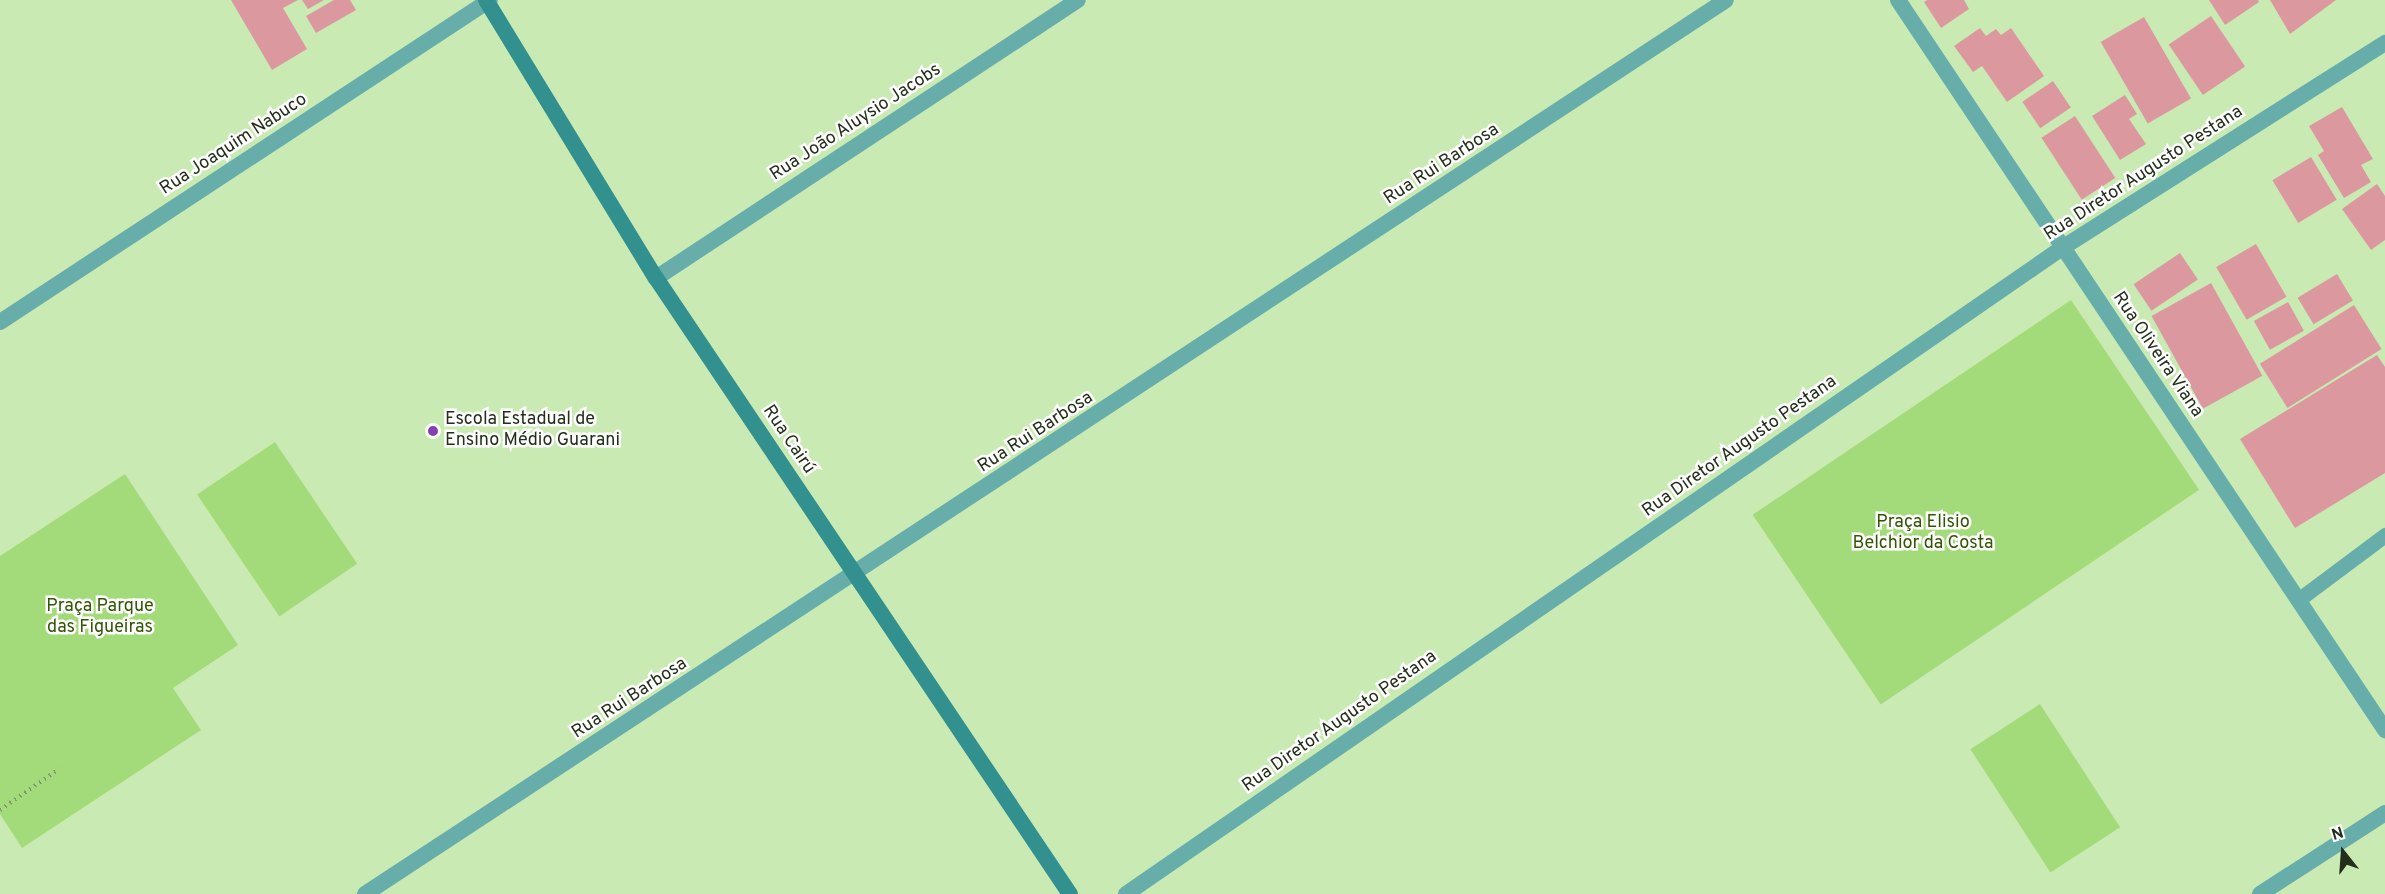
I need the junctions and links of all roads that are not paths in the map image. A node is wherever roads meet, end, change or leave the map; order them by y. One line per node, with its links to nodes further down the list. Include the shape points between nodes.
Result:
1 (1077, 0): 7 (street, Rua João Aluysio Jacobs)
2 (1726, 0): 10 (street, Rua Rui Barbosa)
3 (1898, 0): 6 (street, Rua Oliveira Viana)
4 (488, 1): 7 (main road, Rua Cairú); 8 (street, Rua Joaquim Nabuco)
5 (2385, 43): 6 (street, Rua Diretor Augusto Pestana)
6 (2062, 249): 11 (street, Rua Oliveira Viana); 16 (street, Rua Diretor Augusto Pestana)
7 (656, 278): 10 (main road, Rua Cairú)
8 (0, 322)
9 (2385, 535): 11 (lane)
10 (856, 575): 14 (street, Rua Rui Barbosa); 15 (main road, Rua Cairú)
11 (2298, 600): 12 (street, Rua Oliveira Viana)
12 (2385, 730)
13 (2385, 813): 17 (street)
14 (365, 894)
15 (1070, 894)
16 (1126, 894)
17 (2260, 894)

